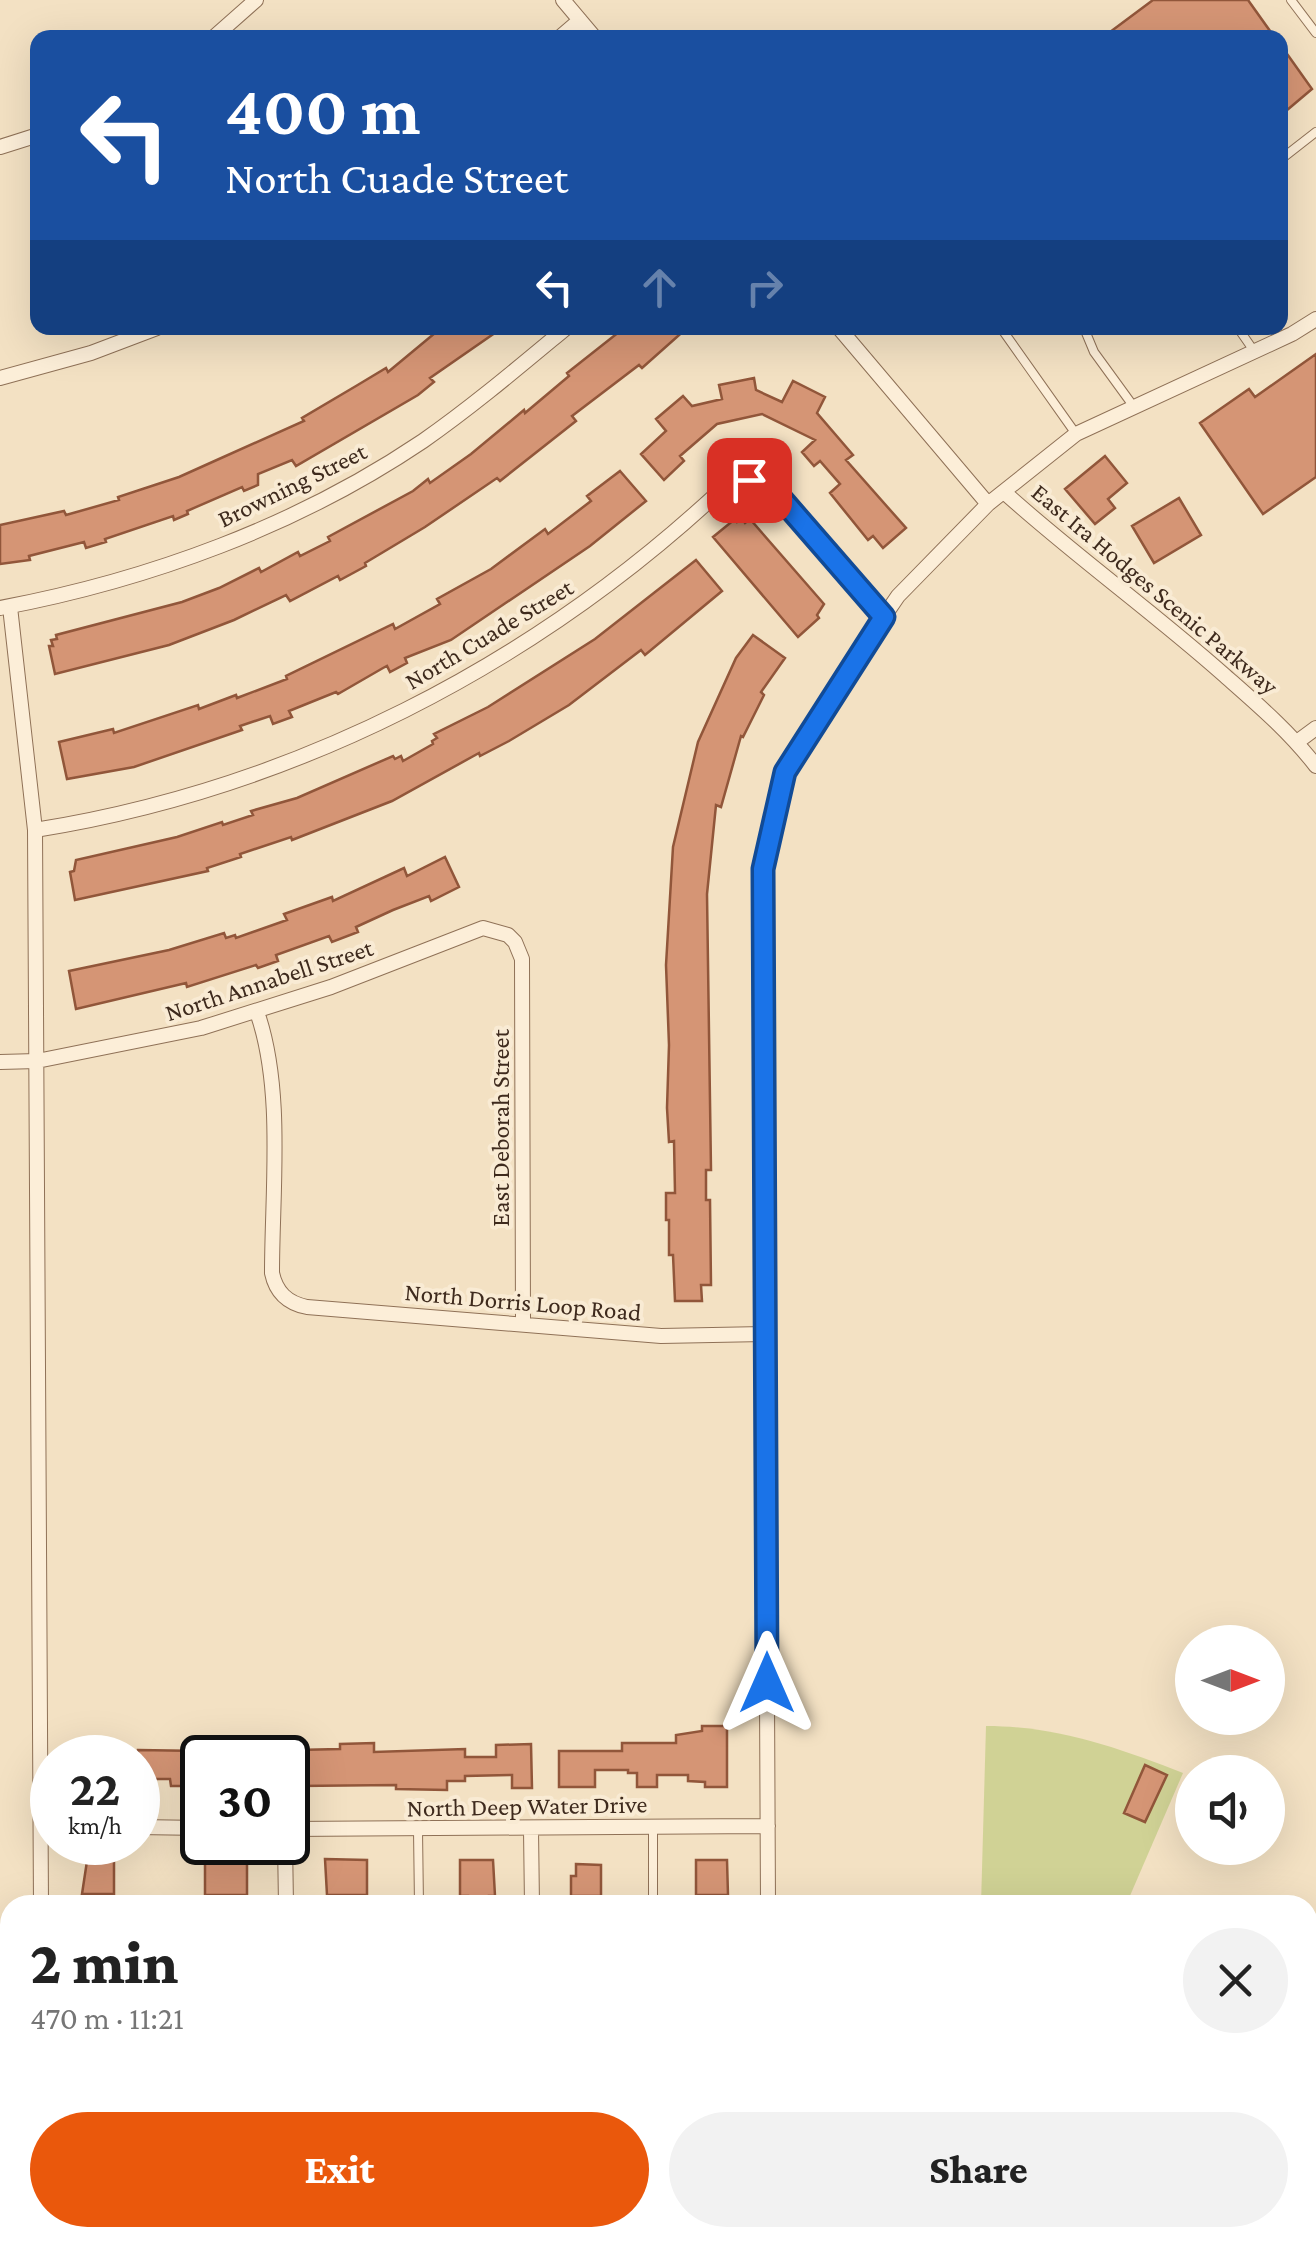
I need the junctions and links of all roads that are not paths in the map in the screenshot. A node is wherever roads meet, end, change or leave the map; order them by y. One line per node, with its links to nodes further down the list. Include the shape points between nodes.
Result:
1 (256, 0): 5 (street)
2 (563, 0): 4 (street)
3 (1290, 0): 8 (lane)
4 (580, 20): 6 (street); 7 (street)
5 (222, 30)
6 (568, 30)
7 (588, 30)
8 (1316, 33)
9 (1316, 132): 12 (lane)
10 (30, 138): 11 (street)
11 (0, 147)
12 (1288, 154)
13 (1316, 319): 14 (street)
14 (1288, 333)
15 (139, 335): 23 (street)
16 (557, 335): 28 (street, Browning Street, via 450,421 320,501 139,574)
17 (845, 335): 27 (street)
18 (1006, 335): 25 (lane)
19 (1087, 335): 24 (lane)
20 (1243, 335): 22 (lane)
21 (1285, 335): 22 (street)
22 (1254, 351): 24 (street)
23 (0, 378)
24 (1134, 407): 25 (street)
25 (1076, 434): 26 (street)
26 (1004, 492): 27 (street); 31 (street, East Ira Hodges Scenic Parkway, via 1162,620)
27 (988, 504): 29 (street)
28 (5, 608): 33 (street)
29 (884, 617): 33 (street, North Cuade Street, via 772,488 740,480 579,607 413,707 196,794); 39 (street, via 785,772 763,869)
30 (1316, 728): 31 (street)
31 (1297, 742): 32 (street, East Ira Hodges Scenic Parkway)
32 (1316, 766)
33 (35, 830): 36 (street)
34 (508, 936): 35 (street, North Annabell Street, via 492,928 474,930); 38 (street, East Deborah Street, via 522,959)
35 (257, 1012): 36 (street, North Annabell Street); 38 (street, North Dorris Loop Road, via 271,1060 272,1273 281,1294 307,1307)
36 (36, 1061): 37 (street, North Annabell Street); 40 (street)
37 (0, 1062)
38 (523, 1324): 39 (street, North Dorris Loop Road, via 661,1336)
39 (765, 1334): 41 (street)
40 (46, 1735)
41 (768, 1826): 42 (street, North Deep Water Drive); 53 (street)
42 (653, 1828): 45 (street, North Deep Water Drive); 52 (lane)
43 (310, 1830): 44 (street, North Deep Water Drive)
44 (418, 1830): 45 (street, North Deep Water Drive); 50 (lane)
45 (531, 1830): 51 (street)
46 (44, 1865): 48 (street)
47 (286, 1865): 49 (street)
48 (42, 1895)
49 (286, 1895)
50 (419, 1895)
51 (532, 1895)
52 (653, 1895)
53 (768, 1895)

